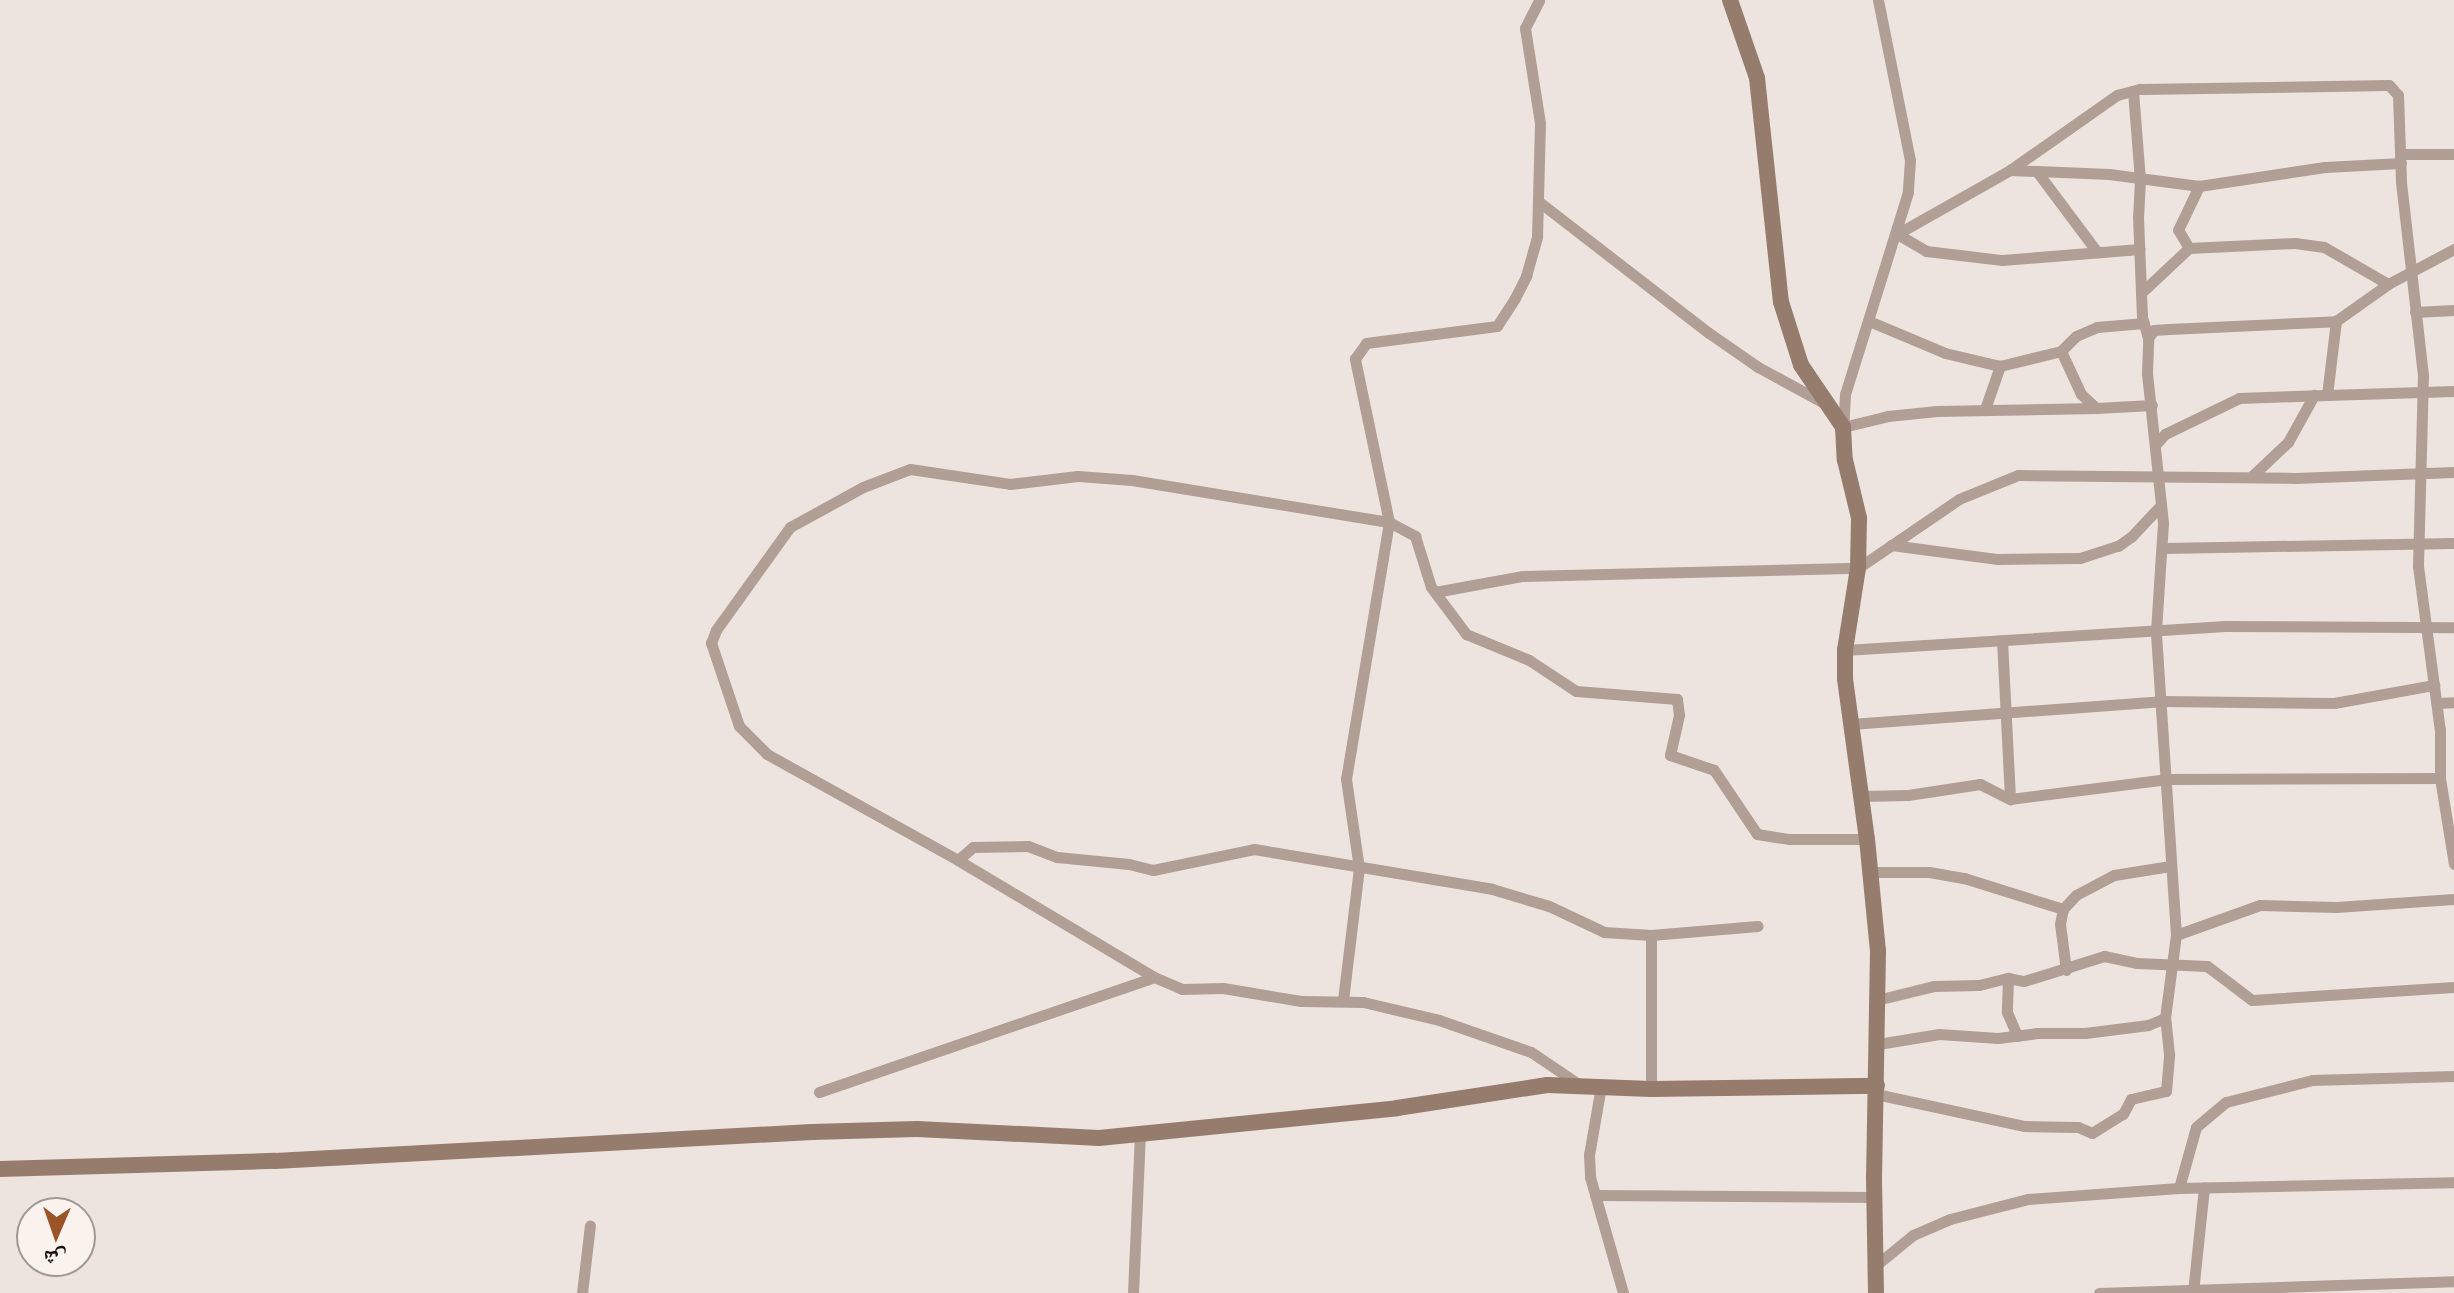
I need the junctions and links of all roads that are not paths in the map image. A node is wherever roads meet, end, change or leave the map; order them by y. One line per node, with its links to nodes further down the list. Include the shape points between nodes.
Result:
1 (1539, 0): 11 (street, via 1525,28 1540,123)
2 (1730, 0): 32 (main road, via 1757,78 1781,302 1801,365)
3 (1878, 0): 12 (street, via 1910,160)
4 (2133, 91): 6 (street, via 2389,85 2398,95); 7 (street, via 2117,95); 9 (street)
5 (2454, 154): 6 (street)
6 (2402, 158): 10 (street); 17 (street)
7 (2010, 170): 8 (street); 12 (street)
8 (2038, 173): 9 (street); 16 (street)
9 (2140, 180): 10 (street); 14 (street)
10 (2199, 186): 13 (street, via 2178,230)
11 (1538, 201): 32 (street, via 1758,367); 42 (street, via 1537,237 1526,276 1497,326 1366,343 1355,359)
12 (1897, 234): 16 (street, via 1926,251 2002,260); 22 (street)
13 (2189, 248): 18 (street, via 2309,243); 19 (street)
14 (2140, 249): 16 (street); 19 (street)
15 (2454, 249): 17 (street)
16 (2097, 252)
17 (2409, 273): 18 (street); 21 (street)
18 (2388, 284): 23 (street)
19 (2141, 293): 24 (street)
20 (2454, 310): 21 (street)
21 (2415, 312): 29 (street)
22 (1869, 321): 27 (street, via 1945,353); 35 (street, via 1845,394)
23 (2336, 321): 25 (street, via 2154,330); 30 (street)
24 (2144, 323): 25 (street); 26 (street, via 2097,327 2076,336)
25 (2148, 338): 31 (street)
26 (2061, 351): 27 (street); 33 (street, via 2081,394)
27 (2000, 366): 34 (street)
28 (2454, 391): 29 (street)
29 (2423, 392): 30 (street); 38 (street)
30 (2321, 395): 36 (street, via 2239,398 2165,434); 40 (street, via 2288,442)
31 (2152, 405): 33 (street); 36 (street)
32 (1833, 408): 35 (main road)
33 (2096, 408): 34 (street)
34 (1985, 409): 35 (street, via 1888,416)
35 (1843, 427): 47 (main road, via 1859,518)
36 (2155, 445): 39 (street)
37 (2454, 472): 38 (street)
38 (2421, 474): 40 (street); 44 (street)
39 (2157, 475): 40 (street); 41 (street); 45 (street, via 2018,475 1959,499)
40 (2251, 477)
41 (2161, 505): 45 (street, via 2131,537 2080,558 1973,558); 46 (street)
42 (1389, 522): 48 (street, via 1415,536); 66 (street, via 1132,480 1078,476 1010,484 910,469 863,487 790,527 711,643 739,726 767,754); 69 (street, via 1346,779)
43 (2454, 543): 44 (street)
44 (2419, 544): 46 (street); 49 (street)
45 (1891, 545): 47 (street)
46 (2164, 548): 51 (street)
47 (1858, 568): 48 (street, via 1522,576); 53 (main road)
48 (1435, 592): 64 (street, via 1466,634 1529,660 1576,691 1677,699 1670,755 1714,770 1757,834)
49 (2425, 626): 50 (street); 51 (street, via 2300,624); 54 (street)
50 (2454, 627)
51 (2156, 631): 52 (street); 55 (street)
52 (2002, 640): 53 (street); 58 (street)
53 (1845, 650): 59 (main road)
54 (2434, 685): 55 (street, via 2334,703); 57 (street)
55 (2161, 701): 58 (street); 61 (street)
56 (2454, 702): 57 (street)
57 (2437, 703): 60 (street)
58 (2006, 710): 59 (street); 63 (street)
59 (1851, 724): 62 (main road)
60 (2440, 778): 61 (street); 65 (street)
61 (2168, 779): 63 (street); 68 (street)
62 (1861, 796): 63 (street, via 1980,784); 64 (main road)
63 (2010, 799)
64 (1867, 839): 70 (main road)
65 (2453, 849): 67 (street)
66 (958, 860): 69 (street, via 973,847 1028,846 1057,857 1153,870 1254,849); 78 (street)
67 (2454, 864)
68 (2170, 866): 72 (street, via 2093,883); 75 (street)
69 (1359, 868): 74 (street, via 1492,889 1549,906 1604,932); 81 (street)
70 (1871, 872): 72 (street, via 1964,878); 82 (main road)
71 (2454, 899): 75 (street, via 2316,908 2260,905)
72 (2063, 909): 77 (street)
73 (1758, 926): 74 (street)
74 (1651, 935): 89 (street)
75 (2176, 935): 76 (street)
76 (2172, 964): 77 (street, via 2104,956); 80 (street, via 2207,966 2252,1000); 83 (street)
77 (2066, 970): 79 (street, via 2024,981)
78 (1154, 977): 81 (street, via 1182,989); 91 (street)
79 (2008, 978): 82 (street, via 1934,986); 84 (street, via 2007,1012)
80 (2454, 987)
81 (1343, 1000): 87 (street, via 1478,1031 1531,1052)
82 (1877, 1000): 85 (main road)
83 (2165, 1018): 84 (street, via 2085,1033); 90 (street, via 2166,1091 2131,1099 2123,1114 2092,1133 2078,1127 2024,1126)
84 (2017, 1036): 85 (street, via 1939,1034)
85 (1878, 1044): 90 (main road)
86 (2454, 1076): 95 (street, via 2312,1080 2226,1102 2196,1127)
87 (1580, 1086): 88 (main road); 92 (main road, via 1547,1085 1397,1108)
88 (1601, 1086): 89 (main road); 97 (street, via 1589,1155)
89 (1651, 1089): 90 (main road)
90 (1876, 1090): 98 (main road)
91 (819, 1092)
92 (1140, 1135): 93 (main road, via 812,1132 275,1161); 104 (street)
93 (0, 1169)
94 (2454, 1182): 96 (street)
95 (2179, 1188): 96 (street); 100 (street, via 2028,1199 1982,1209 1913,1235)
96 (2204, 1188): 102 (street)
97 (1595, 1195): 98 (street); 105 (street)
98 (1874, 1197): 100 (main road)
99 (590, 1225): 103 (street)
100 (1875, 1266): 106 (main road)
101 (2454, 1281): 102 (street)
102 (2193, 1291): 107 (street)
103 (582, 1293)
104 (1133, 1293)
105 (1623, 1293)
106 (1876, 1293)
107 (2099, 1293)

